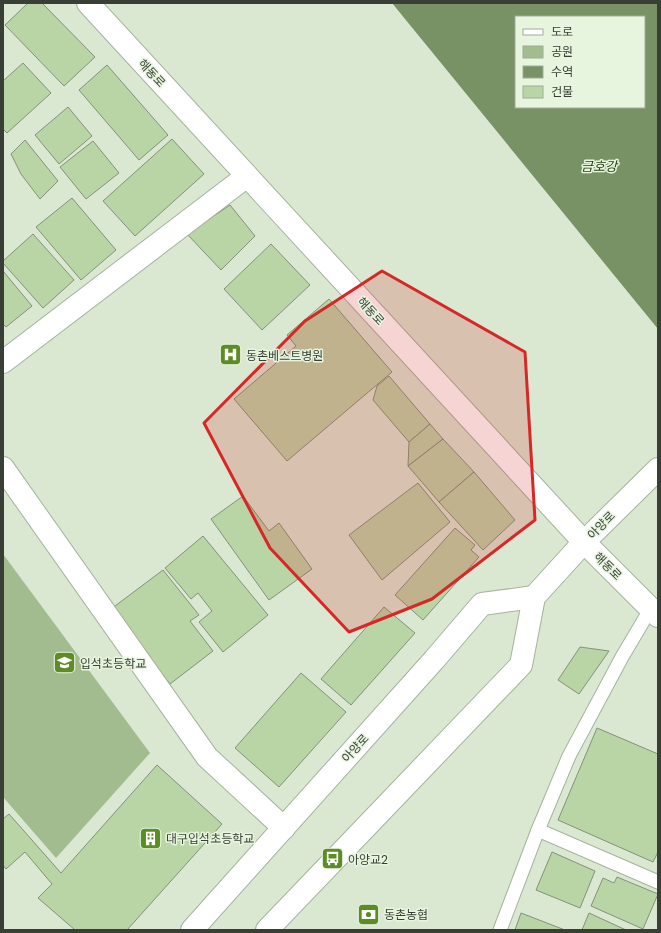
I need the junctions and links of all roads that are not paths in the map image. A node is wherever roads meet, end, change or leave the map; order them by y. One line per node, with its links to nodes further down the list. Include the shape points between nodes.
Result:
1 (88, 3): 2 (street, 해동로)
2 (247, 176): 3 (street); 6 (street, 해동로)
3 (3, 362)
4 (3, 468): 9 (street, via 207,757)
5 (656, 471): 6 (street, 아양로)
6 (584, 542): 7 (street, 아양로); 8 (street, 해동로)
7 (534, 597): 9 (street, 아양로, via 482,604); 13 (street, via 521,665)
8 (654, 612): 10 (lane, via 622,657 568,756)
9 (284, 828): 12 (street, 아양로)
10 (538, 830): 11 (lane); 14 (lane)
11 (658, 882)
12 (192, 930)
13 (267, 930)
14 (500, 930)

